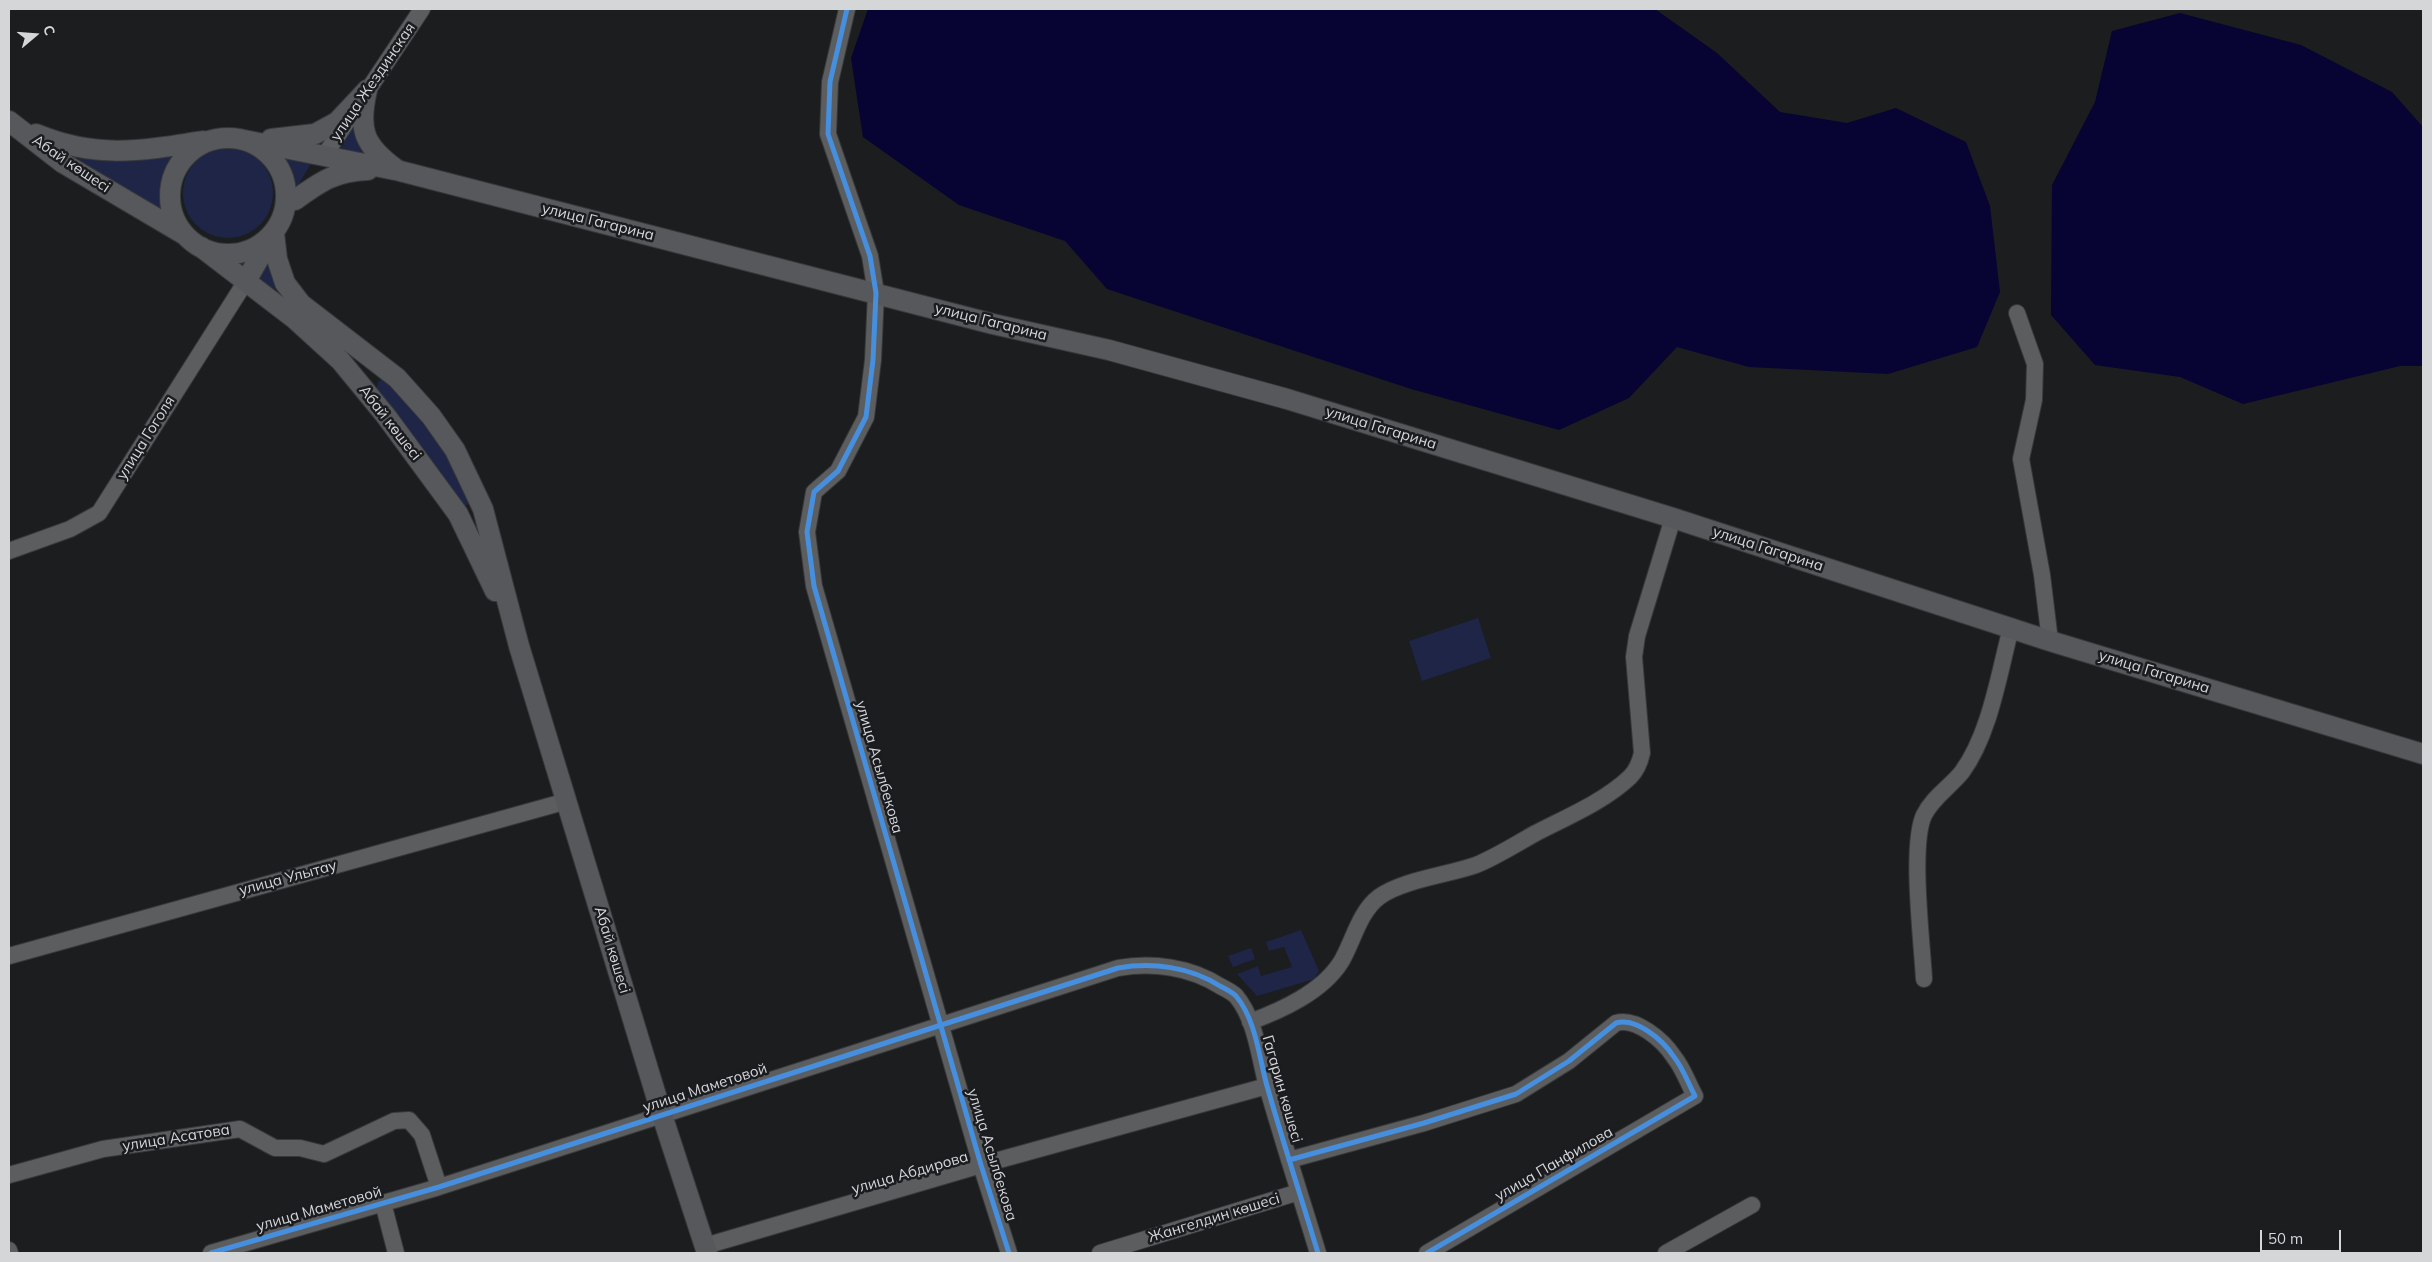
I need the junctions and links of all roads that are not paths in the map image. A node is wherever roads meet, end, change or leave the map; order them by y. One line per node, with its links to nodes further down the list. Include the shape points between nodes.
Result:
1 (422, 9): 3 (street, улица Жездинская)
2 (847, 9): 13 (street, улица Асылбекова, via 830,82 828,134 870,256)
3 (367, 90): 6 (main road, via 337,122 315,134); 7 (street, улица Жездинская); 8 (main road, via 362,112 364,132 378,156)
4 (11, 122): 5 (main road, via 78,148 111,152); 11 (main road, Абай көшесі, via 63,163)
5 (214, 140): 6 (main road); 11 (main road, via 198,146 185,157 175,172 171,188 174,214)
6 (244, 140): 7 (main road, улица Гагарина); 10 (main road, via 273,158 282,173 286,207)
7 (324, 156): 8 (main road, улица Гагарина); 9 (main road)
8 (400, 171): 9 (main road, via 364,170 339,174 325,179); 13 (main road, улица Гагарина)
9 (295, 200): 10 (main road)
10 (277, 228): 11 (main road, via 262,244 240,252 216,253); 12 (main road); 19 (main road, Абай көшесі, via 277,260 285,283 301,304 397,378 455,450 482,509)
11 (194, 242): 12 (main road, Абай көшесі)
12 (246, 280): 16 (street, улица Гоголя, via 99,513 70,529); 19 (main road, Абай көшесі, via 340,360 428,472 462,522)
13 (876, 293): 15 (main road, улица Гагарина, via 1109,350 1287,399); 26 (street, улица Асылбекова, via 866,417 838,470 814,492 807,532 814,586)
14 (2017, 313): 18 (street, via 2035,364 2034,400 2021,459)
15 (1673, 518): 17 (main road, улица Гагарина); 25 (street, via 1637,636 1634,670 1642,754 1632,775 1584,808 1476,864 1378,897 1329,977 1268,1016)
16 (9, 551)
17 (2011, 628): 18 (main road, улица Гагарина); 24 (street, via 1987,720 1976,748 1962,772 1924,816 1918,854)
18 (2050, 641): 20 (main road, улица Гагарина)
19 (519, 646): 21 (main road, Абай көшесі)
20 (2423, 754)
21 (567, 801): 22 (street, улица Улытау); 28 (main road, Абай көшесі)
22 (9, 956)
23 (1207, 978): 25 (street, Гагарин көшесі, via 1235,994); 26 (street, улица Маметовой, via 1187,970 1135,965 1109,970)
24 (1924, 979)
25 (1250, 1022): 27 (street, Гагарин көшесі)
26 (941, 1024): 28 (street, улица Маметовой); 30 (street, улица Асылбекова)
27 (1267, 1086): 29 (street, Гагарин көшесі); 30 (street, улица Абдирова)
28 (662, 1115): 32 (street, улица Маметовой); 36 (main road, Абай көшесі)
29 (1289, 1160): 33 (street, Гагарин көшесі); 42 (street, улица Панфилова, via 1424,1124 1516,1094 1569,1061 1616,1023 1625,1020 1661,1042 1675,1057 1695,1096)
30 (981, 1166): 36 (street, улица Абдирова); 39 (street, улица Асылбекова)
31 (9, 1175): 32 (street, улица Асатова, via 103,1150 240,1129 275,1148 300,1148 324,1154 394,1121 409,1120 422,1135)
32 (439, 1187): 34 (street, улица Маметовой)
33 (1299, 1192): 40 (street, Жангелдин көшесі); 41 (street, Гагарин көшесі)
34 (382, 1203): 37 (street, улица Маметовой); 38 (street)
35 (1752, 1205): 43 (street)
36 (706, 1250)
37 (211, 1253)
38 (396, 1253)
39 (1009, 1253)
40 (1100, 1253)
41 (1318, 1253)
42 (1427, 1253)
43 (1666, 1253)

